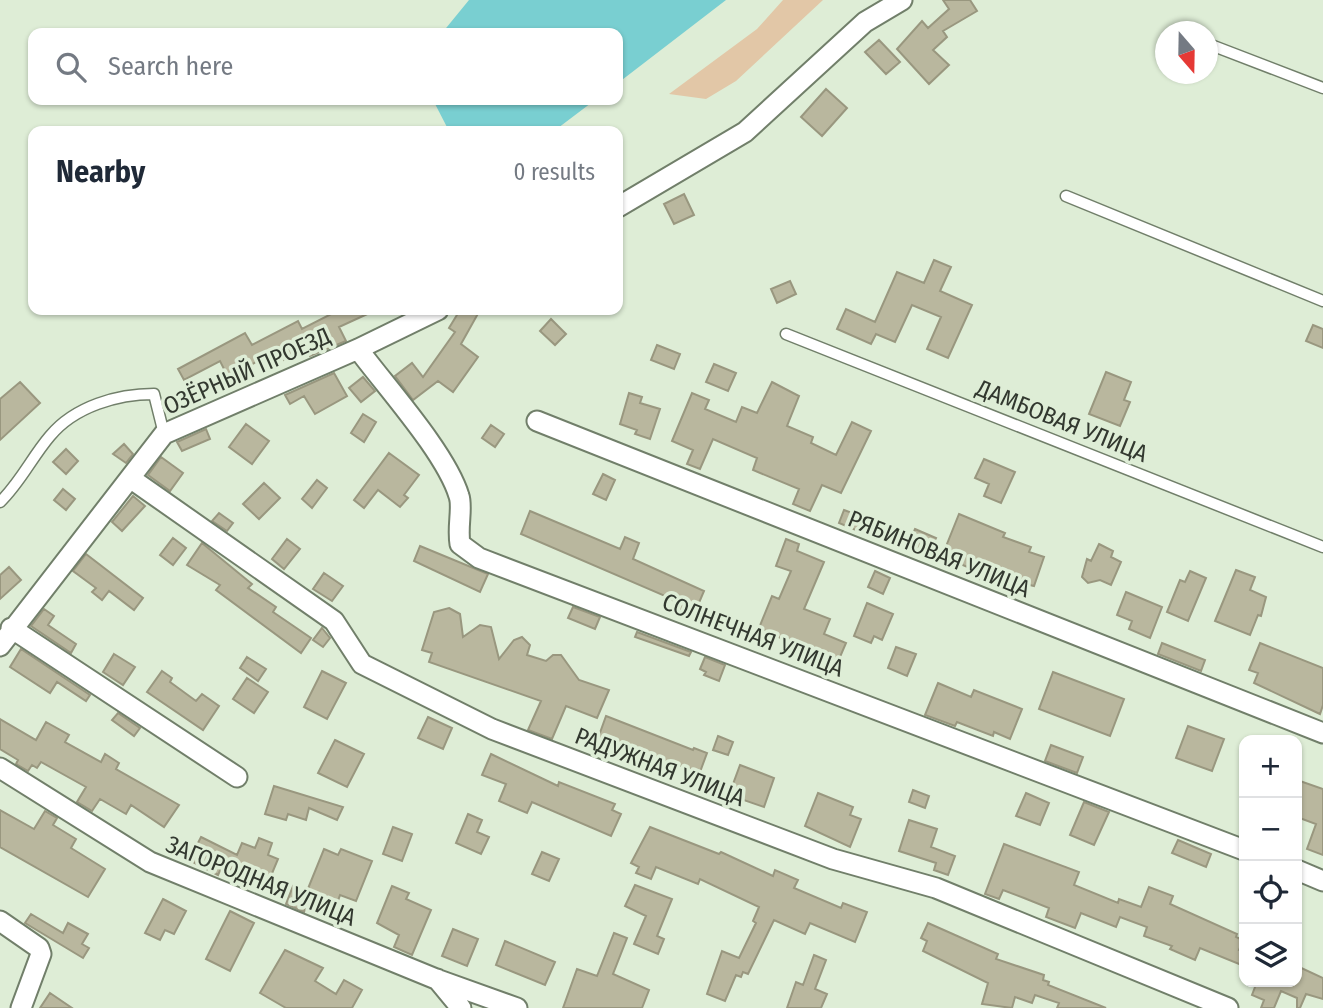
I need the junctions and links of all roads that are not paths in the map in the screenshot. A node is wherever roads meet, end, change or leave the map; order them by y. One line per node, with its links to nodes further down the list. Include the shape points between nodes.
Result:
1 (902, 0): 5 (street, via 865,23 745,132)
2 (1218, 48): 3 (lane)
3 (1323, 88)
4 (1066, 196): 6 (lane)
5 (623, 204)
6 (1323, 301)
7 (428, 315): 9 (street, ОЗЁРНЫЙ ПРОЕЗД)
8 (786, 334): 14 (lane, ДАМБОВАЯ УЛИЦА)
9 (358, 349): 11 (street, ОЗЁРНЫЙ ПРОЕЗД); 20 (street, СОЛНЕЧНАЯ УЛИЦА, via 452,475 460,500 456,526 460,544 479,558)
10 (537, 421): 17 (street, РЯБИНОВАЯ УЛИЦА)
11 (163, 434): 12 (street, ОЗЁРНЫЙ ПРОЕЗД); 13 (lane, via 154,394 123,394 96,405 51,434)
12 (130, 478): 15 (street, ОЗЁРНЫЙ ПРОЕЗД); 28 (street, РАДУЖНАЯ УЛИЦА, via 334,621 362,664 492,729 832,859 936,888)
13 (0, 502)
14 (1323, 547)
15 (11, 628): 16 (street, ОЗЁРНЫЙ ПРОЕЗД); 19 (street)
16 (0, 646)
17 (1323, 733)
18 (0, 768): 24 (street, ЗАГОРОДНАЯ УЛИЦА, via 150,862)
19 (237, 777)
20 (1239, 848)
21 (1302, 872): 22 (street)
22 (1323, 881)
23 (0, 921): 25 (street, via 41,954)
24 (436, 979): 26 (street); 27 (street, ЗАГОРОДНАЯ УЛИЦА)
25 (21, 1008)
26 (461, 1008)
27 (517, 1008)
28 (1228, 1008)

